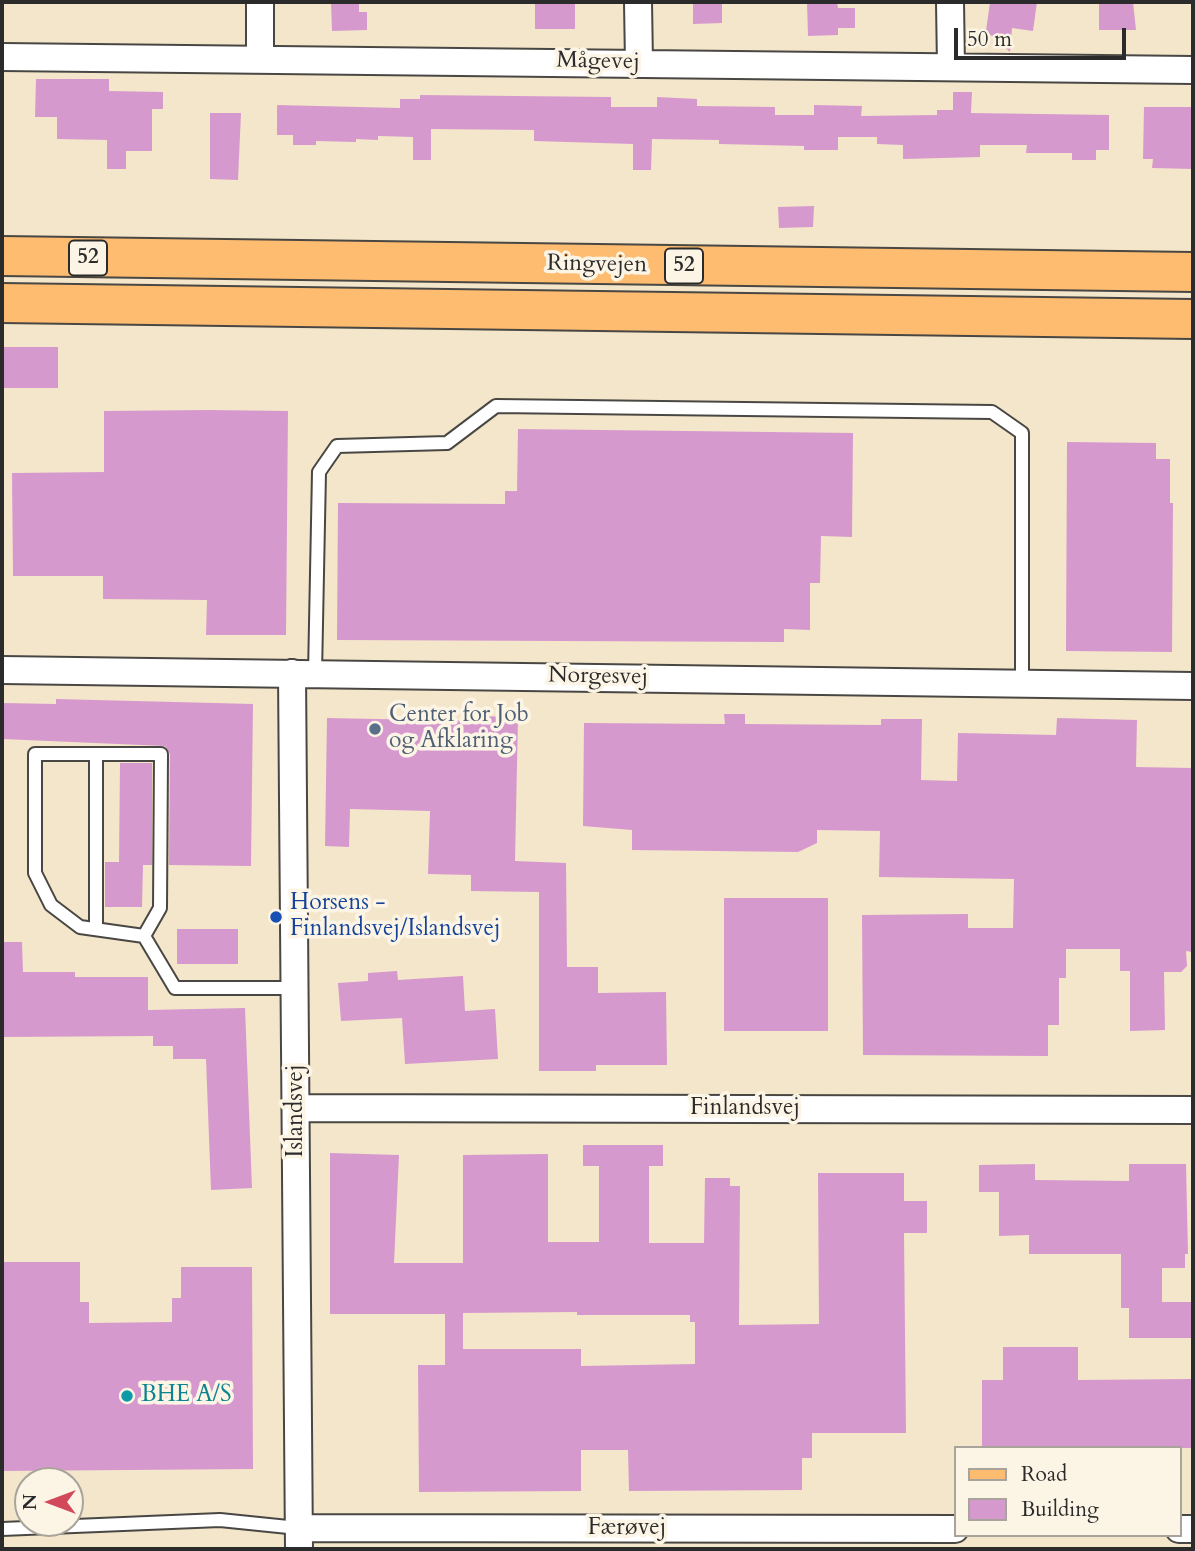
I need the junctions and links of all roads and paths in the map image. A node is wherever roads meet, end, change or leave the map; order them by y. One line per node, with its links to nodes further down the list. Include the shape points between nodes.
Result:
1 (260, 2): 5 (street)
2 (638, 2): 6 (street)
3 (950, 2): 7 (street)
4 (2, 57): 5 (street, Mågevej)
5 (260, 58): 6 (street, Mågevej)
6 (639, 63): 7 (street, Mågevej)
7 (951, 67): 8 (street, Mågevej)
8 (1193, 70)
9 (2, 256): 10 (main road, Ringvejen / 52)
10 (1193, 272)
11 (2, 303): 12 (main road, Ringvejen / 52)
12 (1193, 319)
13 (2, 670): 14 (street, Norgesvej)
14 (303, 673): 15 (street, Norgesvej); 15 (lane, via 319,472 337,446 447,443 496,406 992,412 1022,433); 20 (street, Islandsvej)
15 (1022, 682): 16 (street, Norgesvej)
16 (1193, 686)
17 (96, 754): 18 (lane); 18 (lane, via 35,754 35,873 51,905 80,927); 19 (lane, via 161,754 160,908)
18 (96, 929): 19 (lane)
19 (144, 936): 20 (lane, via 175,988)
20 (295, 988): 21 (street, Islandsvej)
21 (297, 1108): 22 (street, Finlandsvej); 25 (street, Islandsvej)
22 (1193, 1110)
23 (2, 1529): 25 (lane, via 220,1520)
24 (954, 1529): 25 (street, Færøvej)
25 (299, 1539)

